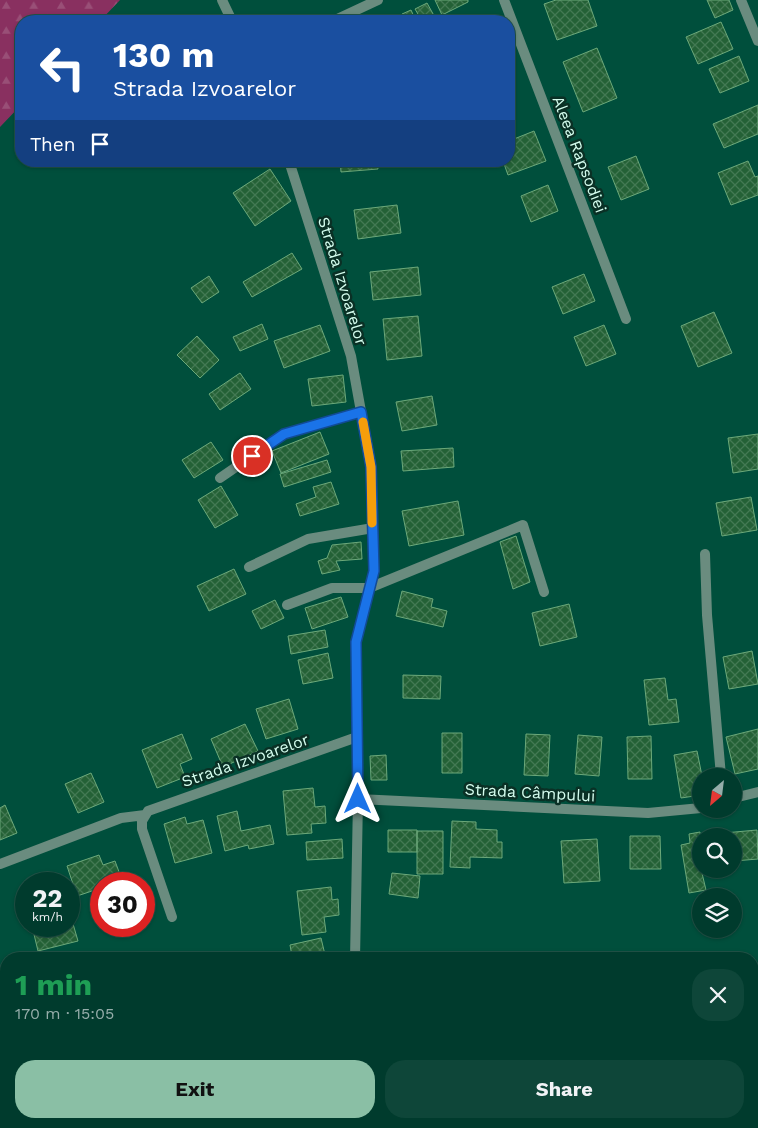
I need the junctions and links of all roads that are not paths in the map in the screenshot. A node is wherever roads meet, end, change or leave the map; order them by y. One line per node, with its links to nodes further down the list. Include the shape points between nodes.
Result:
1 (222, 0): 5 (street)
2 (378, 0): 6 (street)
3 (504, 0): 7 (street, Aleea Rapsodiei)
4 (741, 0): 9 (street)
5 (229, 15)
6 (346, 15)
7 (510, 15)
8 (515, 29): 11 (street, Aleea Rapsodiei)
9 (758, 41)
10 (291, 167): 12 (street, Strada Izvoarelor, via 351,356)
11 (626, 319)
12 (361, 412): 13 (street, via 284,434); 14 (street, Strada Izvoarelor, via 371,467)
13 (220, 478)
14 (373, 528): 16 (street, via 308,539); 17 (street, Strada Izvoarelor, via 374,571)
15 (705, 554): 21 (street)
16 (249, 567)
17 (369, 588): 18 (street, via 523,525); 19 (street, via 332,588); 20 (street, Strada Izvoarelor, via 356,642)
18 (544, 592)
19 (287, 605)
20 (357, 737): 24 (street, Strada Izvoarelor); 26 (street, Strada Izvoarelor, via 155,808)
21 (721, 768)
22 (758, 792): 23 (street)
23 (742, 796)
24 (358, 799): 25 (street, Strada Câmpului, via 648,813); 29 (street, Strada Izvoarelor)
25 (692, 809)
26 (145, 816): 27 (street, Strada Izvoarelor, via 120,818); 28 (street, via 142,829)
27 (0, 864)
28 (172, 917)
29 (355, 952)

